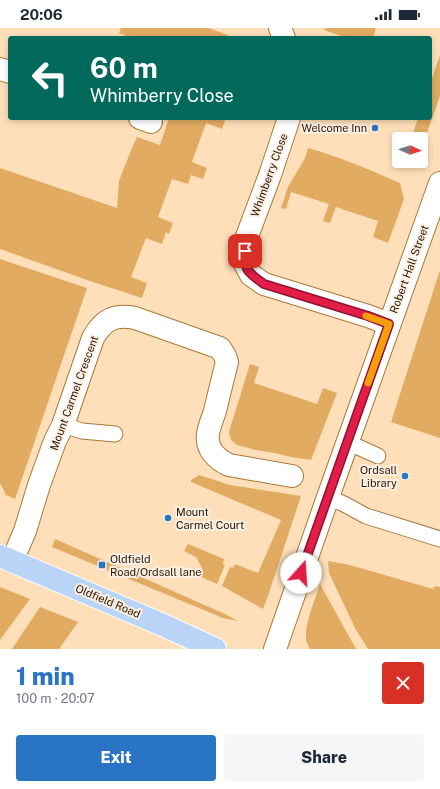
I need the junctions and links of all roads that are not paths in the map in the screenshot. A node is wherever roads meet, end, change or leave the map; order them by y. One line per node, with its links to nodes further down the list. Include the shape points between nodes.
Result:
1 (288, 120): 3 (street, Whimberry Close, via 246,239 244,262 251,275 264,284)
2 (438, 193): 3 (street, Robert Hall Street)
3 (389, 324): 6 (street, Robert Hall Street)
4 (63, 425): 5 (lane, via 82,431); 8 (street, Mount Carmel Crescent, via 98,328 106,321 117,317 134,318 220,348 226,356 227,362 208,434 214,455 229,465); 11 (street, Mount Carmel Crescent, via 22,537)
5 (115, 434)
6 (347, 442): 7 (lane); 9 (street, Robert Hall Street)
7 (378, 456)
8 (292, 476)
9 (328, 497): 10 (lane, via 366,516); 13 (street, Robert Hall Street)
10 (440, 539)
11 (6, 558): 12 (main road, Oldfield Road)
12 (215, 649)
13 (275, 649)

